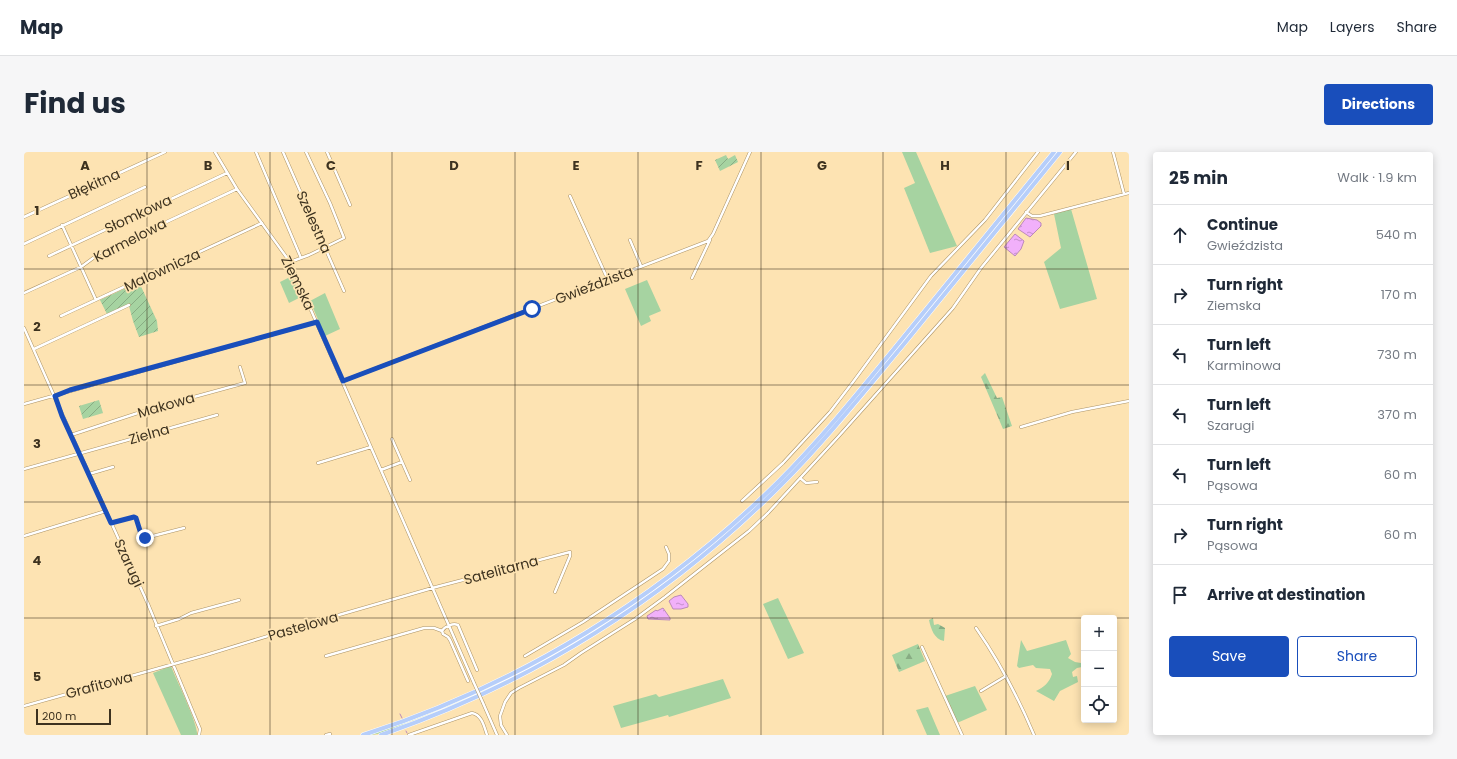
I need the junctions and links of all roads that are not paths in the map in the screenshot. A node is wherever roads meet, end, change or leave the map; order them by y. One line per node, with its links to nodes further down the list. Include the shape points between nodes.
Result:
1 (165, 152): 21 (street, Błękitna)
2 (215, 152): 13 (street, Ziemska)
3 (256, 152): 30 (street)
4 (283, 152): 28 (street, Szelestna)
5 (306, 152): 28 (street, via 344,238)
6 (327, 152): 19 (street)
7 (750, 152): 25 (street)
8 (1038, 152): 66 (street, via 981,225 928,280 830,412 778,469)
9 (1054, 152): 34 (highway)
10 (1060, 152): 34 (highway)
11 (1076, 152): 20 (street)
12 (1113, 152): 17 (street)
13 (227, 173): 15 (street, Ziemska); 27 (street, Słomkowa)
14 (145, 187): 23 (street)
15 (238, 189): 22 (street, Ziemska); 33 (street, Karmelowa, via 110,248)
16 (1129, 193): 17 (street)
17 (1124, 194): 20 (street, via 1036,216)
18 (570, 196): 36 (street)
19 (350, 205)
20 (1026, 212): 63 (street, via 953,308)
21 (24, 217)
22 (262, 223): 31 (street, Ziemska); 39 (street, Malownicza)
23 (62, 225): 26 (street); 27 (street)
24 (630, 240): 32 (street)
25 (710, 240): 32 (street, Gwieździsta); 35 (street)
26 (24, 244)
27 (71, 246): 29 (street, Słomkowa); 33 (street)
28 (325, 247): 30 (street); 37 (street, Szelestna)
29 (50, 256)
30 (301, 258): 31 (street)
31 (290, 262): 43 (street, Ziemska)
32 (641, 266): 36 (street, Gwieździsta)
33 (81, 267): 38 (street, Karmelowa); 39 (street)
34 (956, 275): 42 (highway)
35 (692, 278)
36 (608, 280): 47 (street, Gwieździsta)
37 (344, 291)
38 (24, 293)
39 (96, 300): 41 (street, Malownicza)
40 (129, 305): 45 (street)
41 (61, 316)
42 (922, 318): 91 (highway, via 799,460 741,517 670,576 601,623 520,670 445,705); 92 (highway, via 832,432 794,472 738,526 671,581 615,621 544,664 456,706)
43 (317, 322): 47 (street, Ziemska); 48 (street)
44 (24, 328): 45 (street, Szarugi)
45 (34, 349): 48 (street, Szarugi)
46 (240, 366): 53 (street, Makowa, via 245,383 150,409)
47 (343, 381): 55 (street, Ziemska)
48 (55, 396): 50 (street); 53 (street, Szarugi)
49 (1129, 401): 52 (street, via 1072,412)
50 (24, 404)
51 (218, 415): 56 (street, Zielna)
52 (1021, 427)
53 (71, 435): 56 (street, Szarugi)
54 (392, 439): 57 (street)
55 (371, 447): 58 (street); 61 (street, Ziemska)
56 (80, 453): 60 (street, Zielna); 62 (street, Szarugi)
57 (402, 462): 61 (street); 64 (street)
58 (318, 463)
59 (113, 467): 62 (street)
60 (24, 469)
61 (382, 470): 72 (street, Ziemska)
62 (89, 474): 67 (street, Szarugi)
63 (800, 478): 65 (street, via 806,482); 96 (street, via 758,524 665,597 564,665 511,693 499,719)
64 (410, 480)
65 (818, 482)
66 (742, 501)
67 (106, 511): 68 (street, Szarugi); 70 (street)
68 (111, 523): 69 (street, via 134,517 142,536 146,538); 75 (street, Szarugi)
69 (184, 528)
70 (24, 536)
71 (666, 547): 81 (street, via 669,559 663,568 583,622)
72 (432, 588): 73 (street, Satelitarna, via 570,552); 76 (street, Ziemska); 82 (street, Pastelowa)
73 (555, 592)
74 (239, 600): 75 (street)
75 (156, 626): 82 (street, Szarugi)
76 (449, 626): 78 (street); 83 (street, via 458,625); 95 (street, Ziemska, bridge)
77 (976, 628): 84 (street)
78 (442, 631): 80 (street, via 424,628); 85 (street, via 450,640)
79 (922, 647): 97 (street)
80 (326, 656)
81 (525, 656)
82 (173, 664): 87 (street, Grafitowa); 89 (street, Szarugi, via 198,722)
83 (476, 670)
84 (1006, 676): 86 (street); 98 (street)
85 (468, 681)
86 (981, 691)
87 (24, 706)
88 (330, 734): 90 (street)
89 (199, 735)
90 (326, 735)
91 (363, 735)
92 (381, 735)
93 (408, 735): 94 (street, via 472,713 480,718)
94 (487, 735)
95 (497, 735)
96 (506, 735)
97 (962, 735)
98 (1034, 735)

